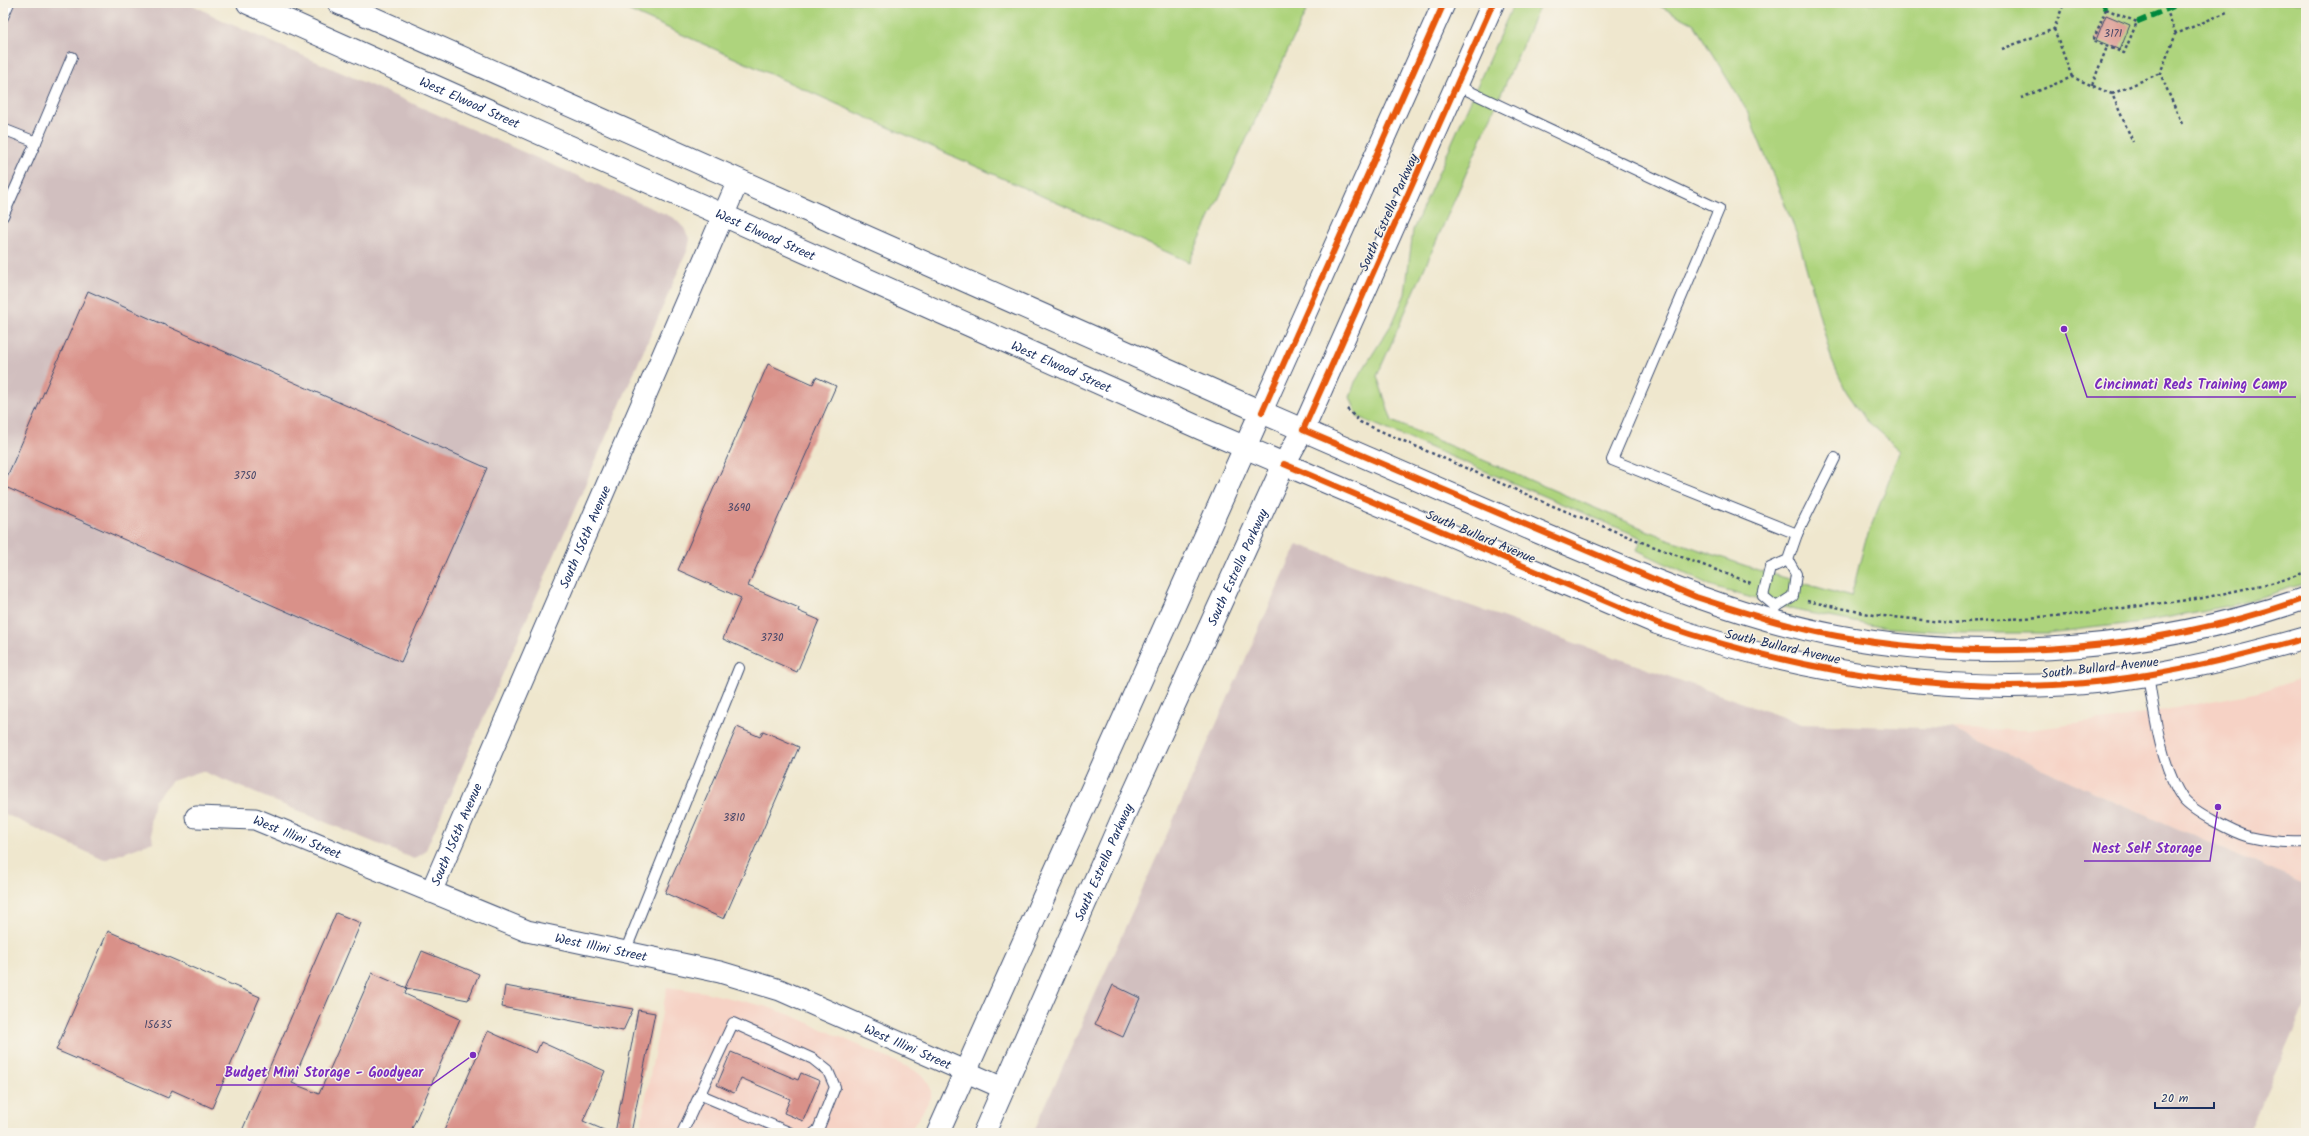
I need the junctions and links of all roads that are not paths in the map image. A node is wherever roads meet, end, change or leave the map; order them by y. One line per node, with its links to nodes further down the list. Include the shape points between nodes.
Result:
1 (9, 3): 6 (lane)
2 (248, 3): 12 (main road, West Elwood Street)
3 (339, 3): 11 (main road)
4 (1444, 3): 14 (main road)
5 (1493, 3): 8 (main road, South Estrella Parkway)
6 (3, 17)
7 (72, 57): 10 (lane)
8 (1456, 85): 15 (main road, South Estrella Parkway); 19 (lane, via 1719,209 1612,460)
9 (3, 130): 10 (lane)
10 (36, 142): 13 (lane)
11 (738, 181): 12 (street, South 156th Avenue); 14 (main road)
12 (724, 214): 16 (main road, West Elwood Street); 28 (street, South 156th Avenue)
13 (3, 216)
14 (1262, 412): 15 (main road); 16 (main road)
15 (1303, 430): 18 (main road, South Estrella Parkway); 22 (main road, South Bullard Avenue, via 1654,581 1696,597)
16 (1246, 447): 18 (main road, West Elwood Street); 30 (main road)
17 (1835, 458): 19 (lane)
18 (1284, 464): 25 (main road, South Bullard Avenue, via 1657,623 1694,636 1791,662 1855,674 2010,686 2053,685); 31 (main road, South Estrella Parkway)
19 (1797, 534): 20 (lane)
20 (1788, 560): 22 (lane, via 1796,574 1793,596); 22 (lane, via 1770,568 1763,596)
21 (2306, 598): 22 (main road, South Bullard Avenue, via 2225,623 2166,635 2099,644 2011,649 1942,649 1837,636)
22 (1774, 614)
23 (2306, 638): 25 (main road, South Bullard Avenue, via 2206,664)
24 (738, 668): 29 (lane)
25 (2148, 674): 27 (lane, via 2155,726 2168,766 2184,800 2204,816 2248,836)
26 (196, 817): 28 (street, West Illini Street, via 255,819)
27 (2306, 842)
28 (431, 892): 29 (street, West Illini Street, via 527,930)
29 (625, 952): 30 (street, West Illini Street, via 720,972 780,990)
30 (966, 1072): 31 (street, West Illini Street); 36 (main road)
31 (1003, 1088): 37 (main road, South Estrella Parkway)
32 (701, 1095): 33 (lane); 34 (lane); 35 (lane, via 733,1023 813,1059 828,1071 835,1087 818,1130)
33 (682, 1133)
34 (791, 1133)
35 (814, 1133)
36 (938, 1133)
37 (984, 1133)

